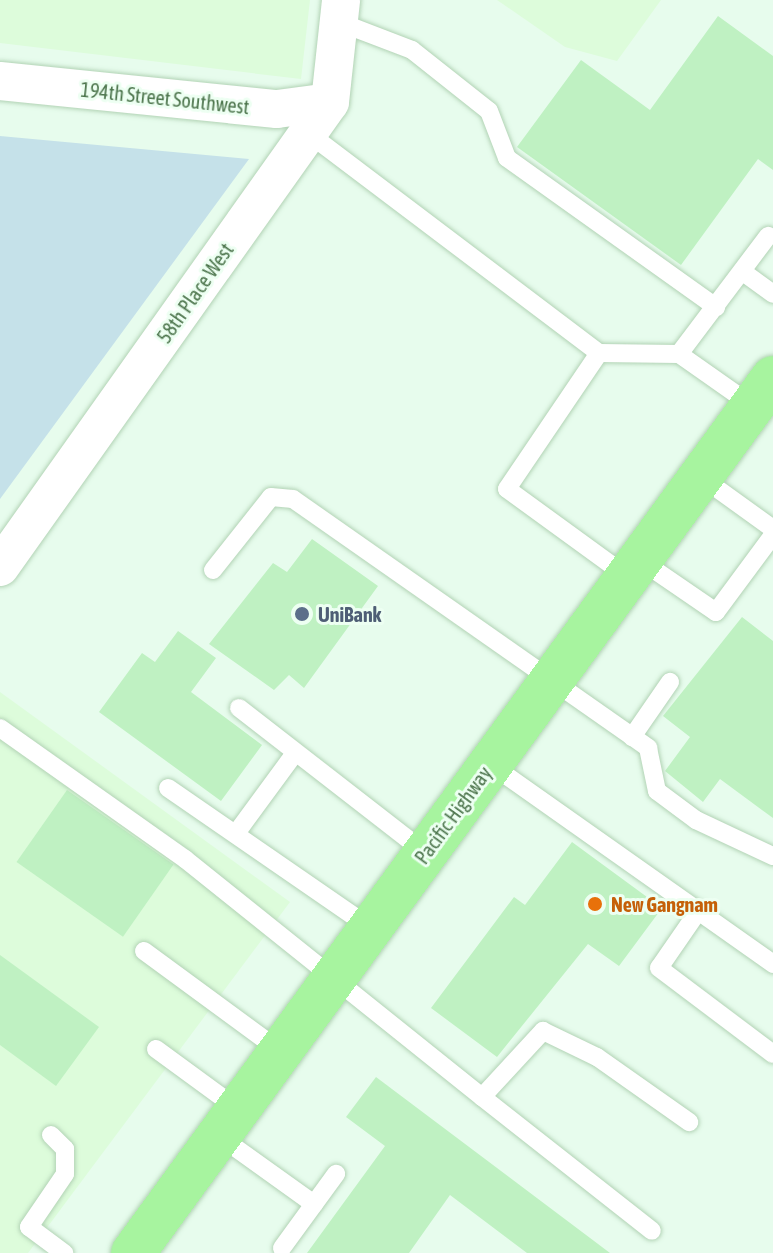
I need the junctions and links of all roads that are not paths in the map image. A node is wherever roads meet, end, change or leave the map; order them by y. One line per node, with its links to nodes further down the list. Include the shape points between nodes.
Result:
1 (340, 11): 3 (street, 58th Place West); 8 (lane, via 412,50 489,111 507,158)
2 (0, 81): 3 (street, 194th Street Southwest, via 277,109)
3 (330, 102): 4 (street, 58th Place West)
4 (308, 133): 9 (lane); 15 (street, 58th Place West)
5 (768, 236): 6 (lane)
6 (743, 272): 7 (lane); 8 (lane)
7 (773, 294)
8 (716, 307): 10 (lane)
9 (599, 353): 10 (lane); 16 (lane, via 507,489)
10 (679, 354): 11 (lane)
11 (763, 392): 12 (highway, Pacific Highway)
12 (701, 477): 13 (lane); 16 (highway, Pacific Highway)
13 (773, 529)
14 (773, 535): 16 (lane, via 716,612)
15 (0, 567)
16 (634, 568): 18 (highway, Pacific Highway)
17 (213, 570): 18 (lane, via 271,497 293,499)
18 (551, 682): 22 (lane); 24 (highway, Pacific Highway)
19 (670, 682): 22 (lane)
20 (239, 708): 23 (lane)
21 (0, 728): 33 (lane, via 185,859)
22 (632, 737): 28 (lane, via 648,748 657,791 696,820)
23 (295, 753): 26 (lane); 27 (lane)
24 (490, 764): 27 (highway, Pacific Highway); 29 (lane)
25 (168, 788): 26 (lane)
26 (237, 832): 30 (lane)
27 (426, 853): 30 (highway, Pacific Highway)
28 (773, 856)
29 (699, 910): 32 (lane); 36 (lane, via 659,968)
30 (371, 928): 33 (highway, Pacific Highway)
31 (144, 951): 35 (lane)
32 (773, 964)
33 (331, 982): 35 (highway, Pacific Highway); 37 (lane, via 386,1016)
34 (156, 1049): 38 (lane)
35 (280, 1051): 38 (highway, Pacific Highway)
36 (773, 1054)
37 (482, 1097): 39 (lane, via 543,1031 597,1057); 43 (lane)
38 (229, 1122): 42 (lane); 46 (highway, Pacific Highway)
39 (689, 1122)
40 (51, 1135): 45 (lane, via 65,1149 65,1174 29,1227)
41 (336, 1174): 42 (lane)
42 (314, 1204): 44 (lane)
43 (652, 1231)
44 (282, 1248)
45 (64, 1253)
46 (133, 1253)

